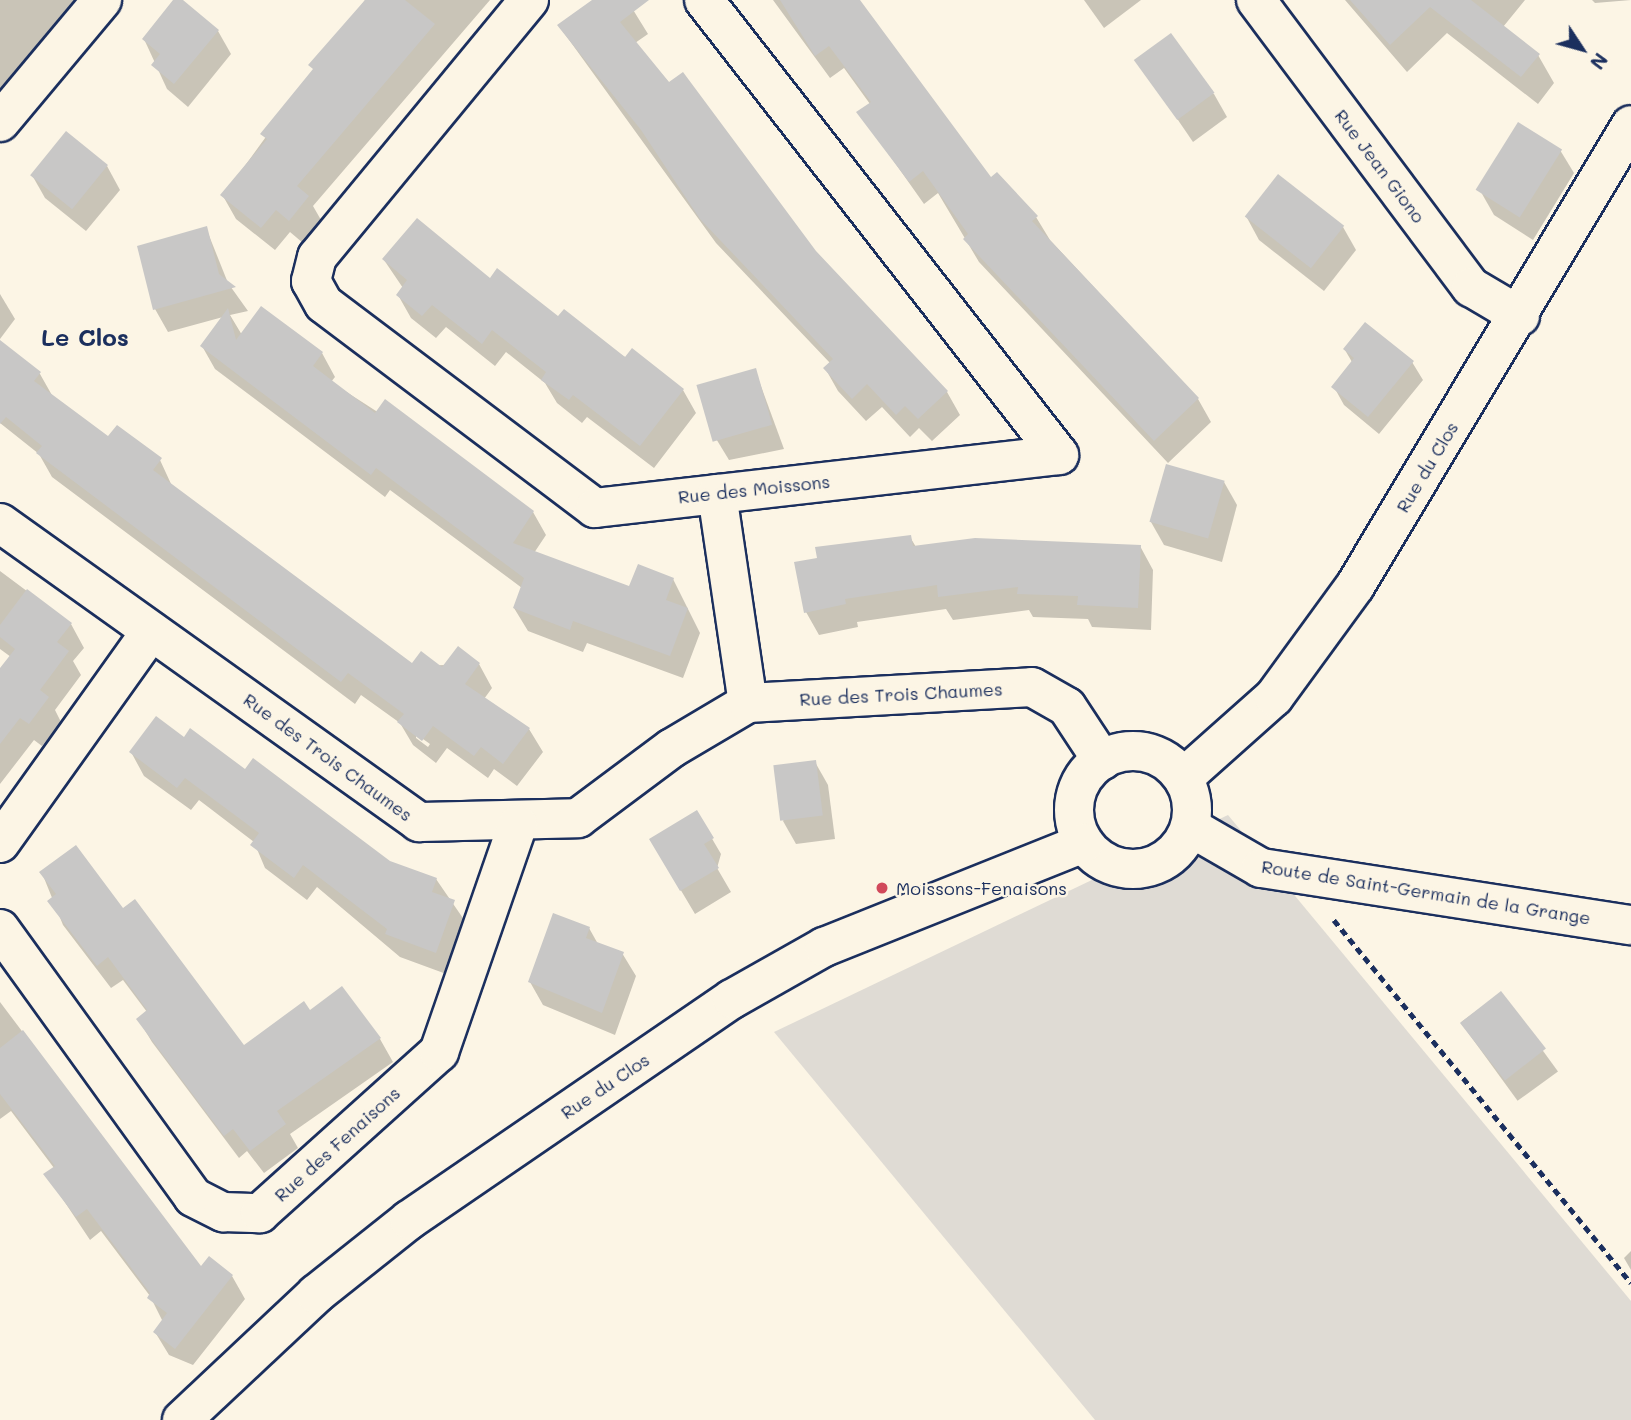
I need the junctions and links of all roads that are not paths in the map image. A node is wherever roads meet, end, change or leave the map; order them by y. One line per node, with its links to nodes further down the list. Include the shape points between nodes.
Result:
1 (102, 0): 5 (street)
2 (528, 0): 8 (street, Rue des Moissons, via 317,257 310,281 324,304 595,508)
3 (704, 0): 8 (street, Rue des Moissons, via 1059,456)
4 (1256, 0): 7 (street, Rue Jean Giono, via 1471,287)
5 (0, 122)
6 (1631, 125): 7 (street, Rue du Clos)
7 (1520, 316): 13 (street, Rue du Clos, via 1323,630 1274,697)
8 (717, 494): 11 (street)
9 (0, 523): 10 (street, Rue des Trois Chaumes)
10 (151, 631): 14 (street, Rue des Trois Chaumes, via 419,822); 16 (street)
11 (748, 703): 12 (street, Rue des Trois Chaumes, via 1032,687 1067,707); 14 (street, Rue des Trois Chaumes, via 672,748 578,818)
12 (1102, 760): 13 (street, via 1138,751 1155,755); 17 (street, via 1078,788 1076,826)
13 (1183, 778): 15 (street)
14 (518, 824): 19 (street, Rue des Fenaisons, via 439,1052 260,1213 223,1212 193,1197)
15 (1190, 827): 17 (street, via 1163,862 1142,869 1120,868); 18 (street, Route de Saint-Germain de la Grange, via 1261,868)
16 (0, 843)
17 (1084, 843): 20 (street, Rue du Clos, via 824,947 732,999 409,1220 316,1294)
18 (1631, 925)
19 (0, 929)
20 (181, 1420)

